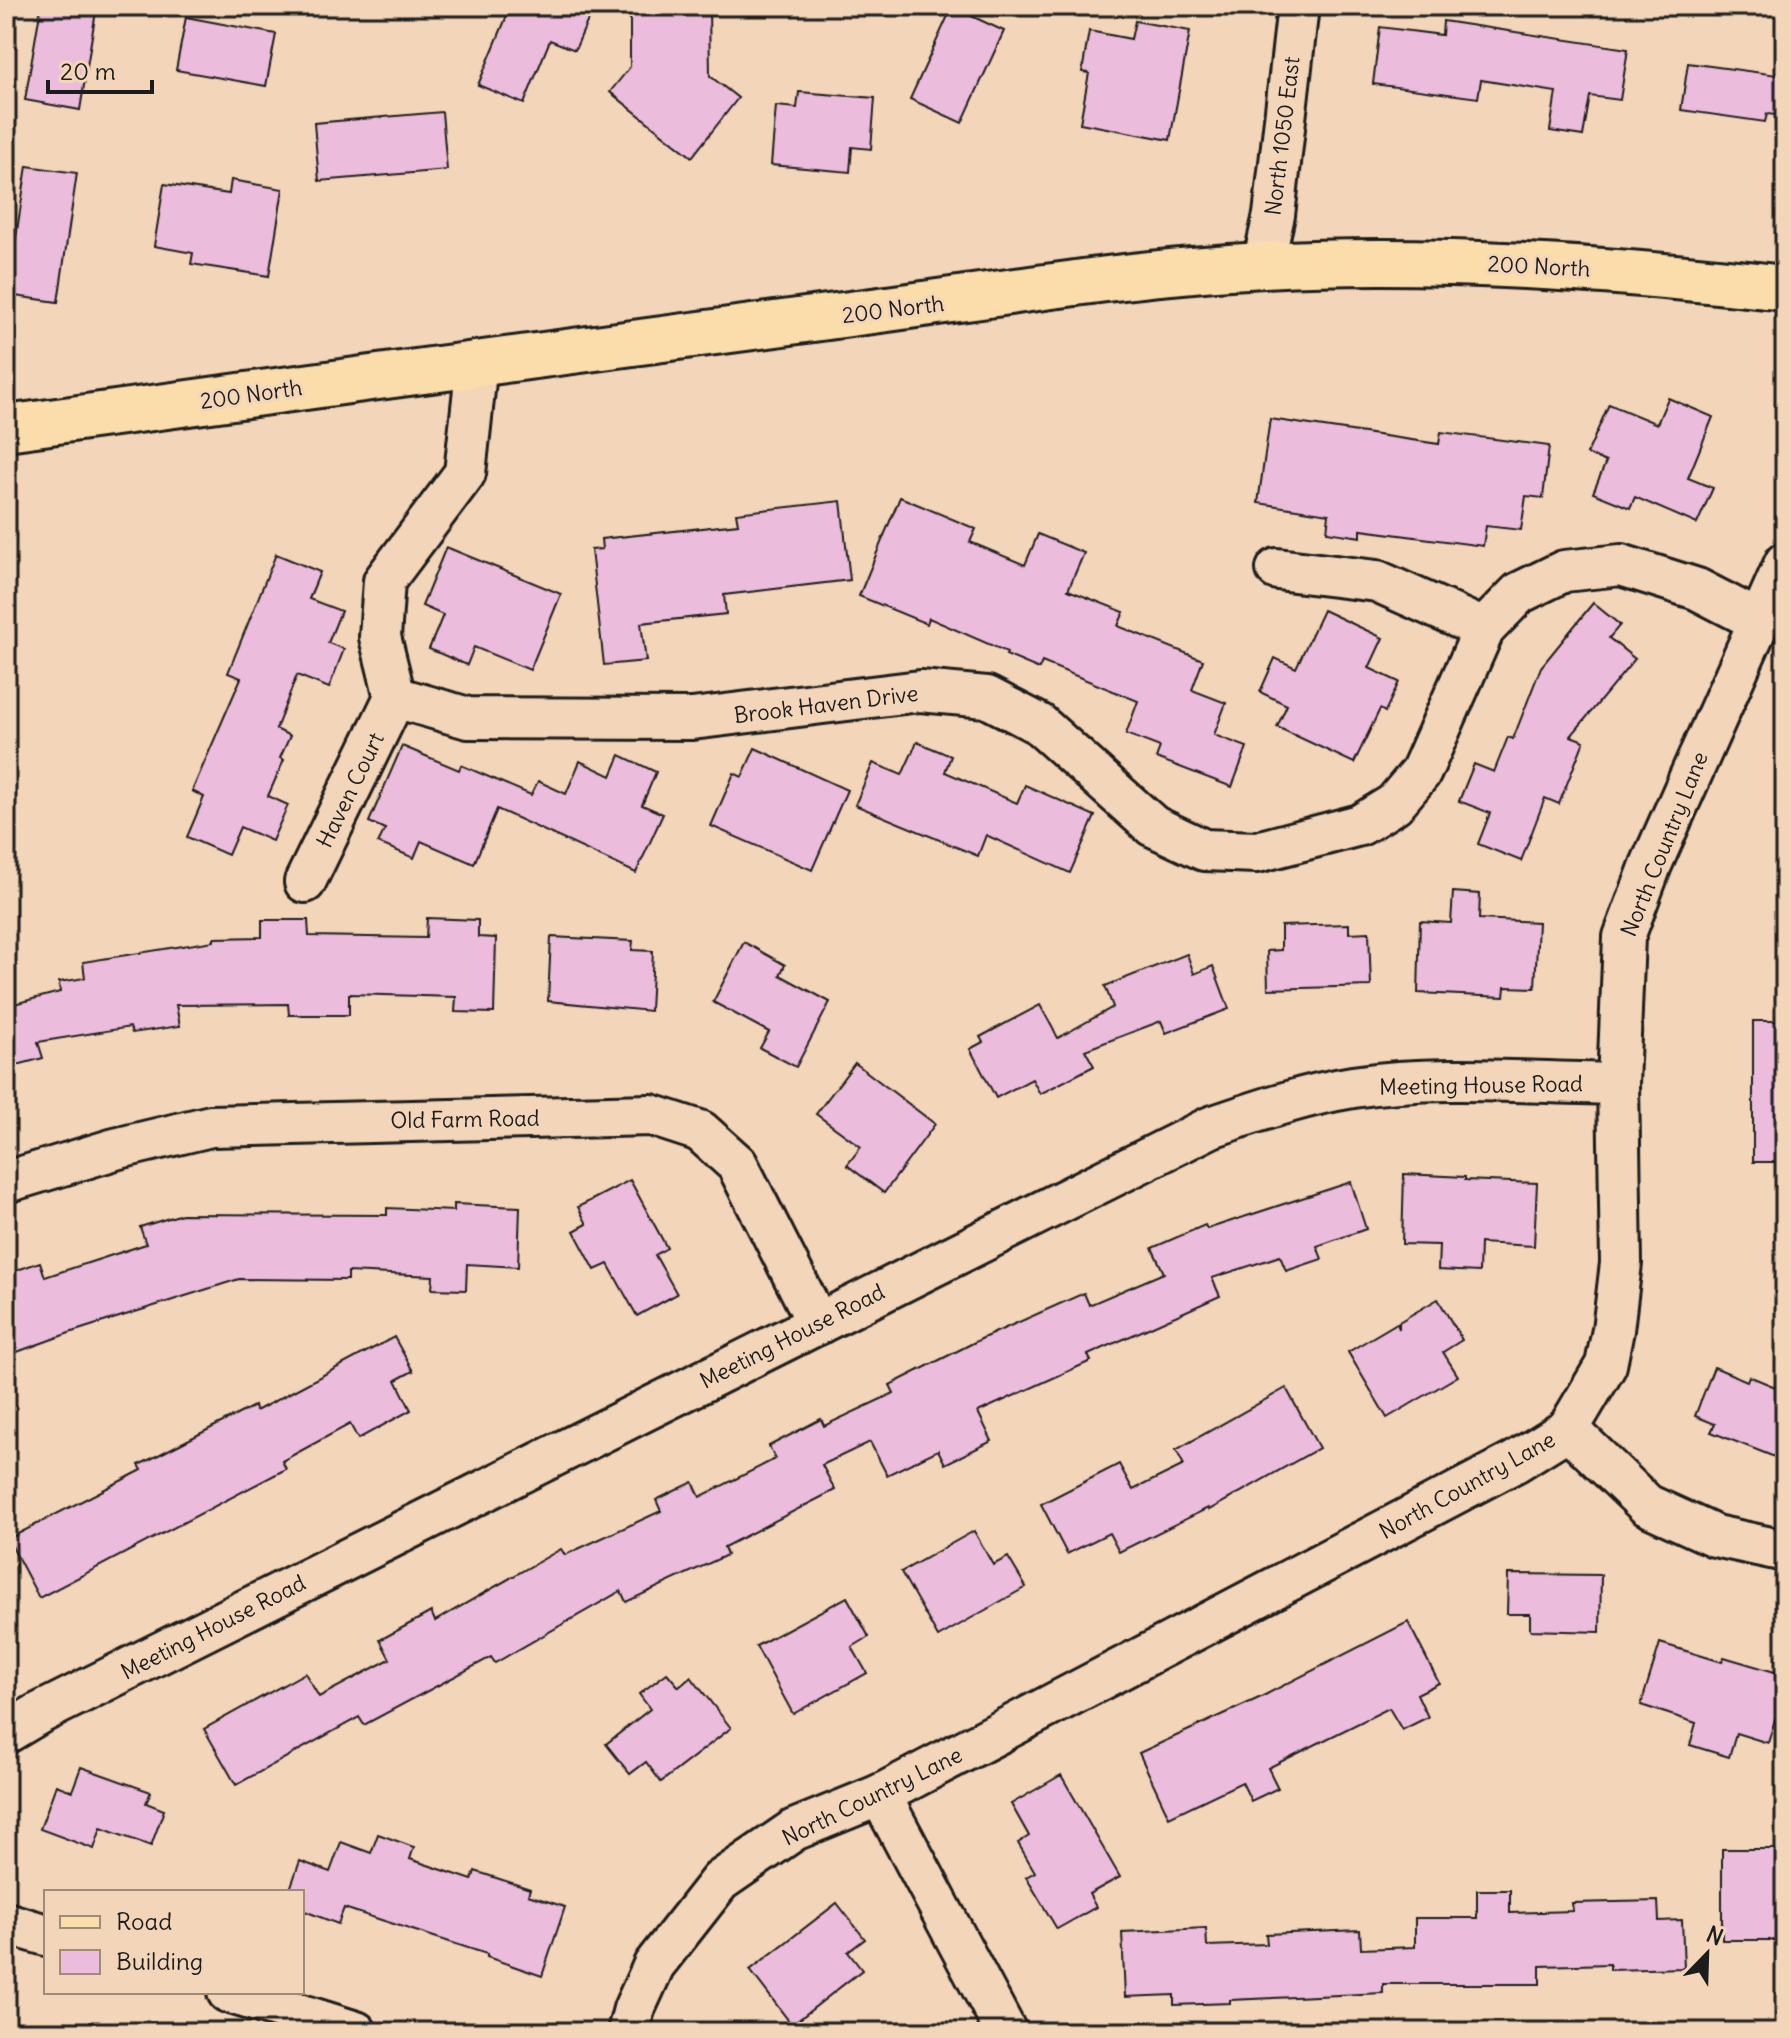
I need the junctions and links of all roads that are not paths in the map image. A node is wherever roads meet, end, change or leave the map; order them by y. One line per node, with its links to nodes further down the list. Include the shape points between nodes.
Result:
1 (1298, 6): 2 (street, North 1050 East, via 1274,215)
2 (1263, 265): 3 (main road, 200 North, via 1503,264); 4 (main road, 200 North, via 1135,274)
3 (1785, 288)
4 (477, 362): 5 (main road, 200 North); 10 (street, via 465,473 384,581 380,637)
5 (6, 428)
6 (1785, 563): 8 (street, North Country Lane)
7 (1277, 569): 9 (street, via 1377,581)
8 (1759, 621): 9 (street, Brook Haven Drive, via 1697,589 1621,565 1564,571 1519,593); 12 (street, North Country Lane, via 1624,937)
9 (1484, 629): 10 (street, Brook Haven Drive, via 1421,772 1394,804 1360,825 1257,852 1204,850 1153,826 1039,724 987,697 920,691 692,719 468,718)
10 (395, 697): 11 (street, Haven Court)
11 (305, 882)
12 (1618, 1084): 14 (street, Meeting House Road, via 1426,1081 1354,1087 1289,1101 1211,1127); 15 (street, North Country Lane, via 1621,1263 1613,1330 1606,1365)
13 (6, 1182): 14 (street, Old Farm Road, via 211,1126 651,1115 700,1131 737,1164)
14 (818, 1324): 17 (street, Meeting House Road)
15 (1568, 1429): 16 (street, via 1647,1505 1715,1536); 18 (street, North Country Lane, via 1515,1462)
16 (1785, 1551)
17 (6, 1733)
18 (880, 1795): 23 (street, North Country Lane, via 794,1830 720,1881 654,1965); 24 (street)
19 (6, 1923): 20 (street)
20 (44, 1934)
21 (234, 1994): 22 (street)
22 (356, 2032)
23 (628, 2032)
24 (1006, 2032)

